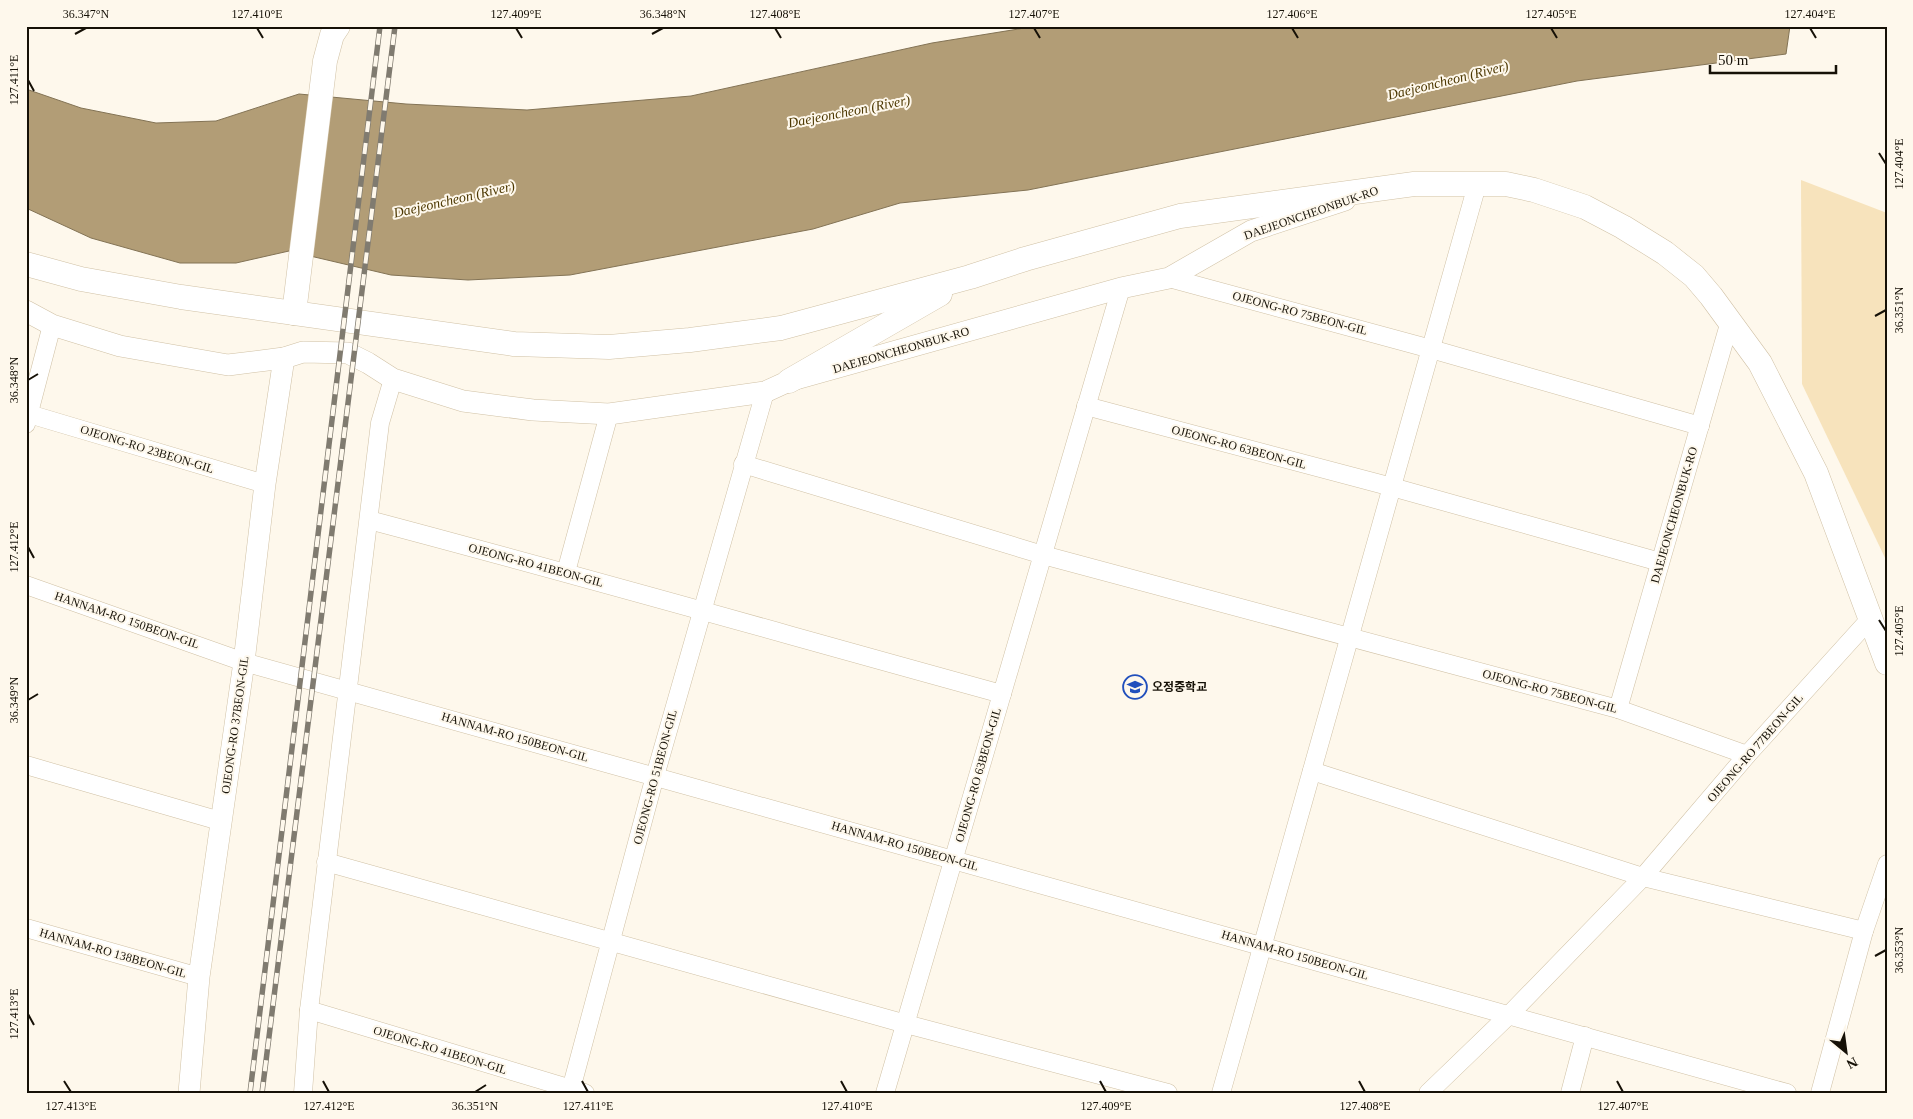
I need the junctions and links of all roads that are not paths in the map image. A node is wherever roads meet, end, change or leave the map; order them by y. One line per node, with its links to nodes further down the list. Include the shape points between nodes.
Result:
1 (338, 26): 11 (main road, via 325,61)
2 (1477, 186): 3 (main road, DAEJEONCHEONBUK-RO, via 1414,184); 12 (main road, DAEJEONCHEONBUK-RO, via 1506,184 1585,207 1665,253 1694,276); 14 (street)
3 (1380, 188): 6 (main road, via 1180,216); 7 (street, DAEJEONCHEONBUK-RO, via 1251,231)
4 (26, 264): 9 (main road, via 81,279)
5 (26, 275): 9 (main road, via 94,291)
6 (970, 277): 11 (main road, via 782,328 609,347 514,344); 17 (main road)
7 (1169, 278): 8 (street, DAEJEONCHEONBUK-RO); 14 (street, OJEONG-RO 75BEON-GIL)
8 (1121, 288): 17 (street, DAEJEONCHEONBUK-RO); 19 (street, OJEONG-RO 63BEON-GIL)
9 (182, 297): 11 (main road)
10 (26, 311): 13 (street, DAEJEONCHEONBUK-RO)
11 (294, 313)
12 (1730, 321): 22 (street, DAEJEONCHEONBUK-RO); 32 (main road, DAEJEONCHEONBUK-RO, via 1760,364 1816,473)
13 (52, 326): 15 (street, DAEJEONCHEONBUK-RO, via 120,346 228,365); 21 (street, OJEONG-RO 23BEON-GIL)
14 (1431, 349): 22 (street, OJEONG-RO 75BEON-GIL); 25 (street)
15 (284, 358): 16 (street, DAEJEONCHEONBUK-RO, via 302,352 348,353); 24 (street, OJEONG-RO 37BEON-GIL)
16 (393, 379): 20 (street, DAEJEONCHEONBUK-RO, via 463,401 533,410); 26 (street, via 380,423)
17 (789, 381): 18 (street, DAEJEONCHEONBUK-RO)
18 (765, 392): 20 (street, DAEJEONCHEONBUK-RO); 23 (street, OJEONG-RO 51BEON-GIL)
19 (1086, 406): 25 (street, OJEONG-RO 63BEON-GIL); 27 (street, OJEONG-RO 63BEON-GIL)
20 (609, 414): 29 (street)
21 (28, 420): 24 (street, OJEONG-RO 23BEON-GIL)
22 (1700, 426): 28 (street, DAEJEONCHEONBUK-RO)
23 (743, 464): 27 (street); 31 (street, OJEONG-RO 51BEON-GIL)
24 (265, 484): 34 (street, OJEONG-RO 37BEON-GIL)
25 (1392, 487): 28 (street); 33 (street)
26 (369, 520): 29 (street, OJEONG-RO 41BEON-GIL); 36 (street)
27 (1042, 555): 33 (street); 37 (street, OJEONG-RO 63BEON-GIL)
28 (1660, 562): 38 (street, DAEJEONCHEONBUK-RO)
29 (566, 572): 31 (street, OJEONG-RO 41BEON-GIL)
30 (26, 585): 34 (street, HANNAM-RO 150BEON-GIL)
31 (701, 612): 37 (street); 42 (street, OJEONG-RO 51BEON-GIL)
32 (1869, 620): 35 (main road, DAEJEONCHEONBUK-RO); 39 (street, OJEONG-RO 77BEON-GIL)
33 (1350, 637): 38 (street, OJEONG-RO 75BEON-GIL); 41 (street)
34 (244, 662): 36 (street, HANNAM-RO 150BEON-GIL); 43 (street, OJEONG-RO 37BEON-GIL)
35 (1887, 663)
36 (346, 690): 42 (street, HANNAM-RO 150BEON-GIL); 45 (street)
37 (1002, 694): 44 (street, OJEONG-RO 63BEON-GIL)
38 (1618, 710): 39 (street, OJEONG-RO 75BEON-GIL)
39 (1748, 755): 47 (street, OJEONG-RO 77BEON-GIL)
40 (26, 765): 43 (street)
41 (1312, 771): 47 (street); 51 (street)
42 (655, 776): 44 (street, HANNAM-RO 150BEON-GIL); 50 (street, OJEONG-RO 51BEON-GIL)
43 (220, 821): 52 (street, OJEONG-RO 37BEON-GIL)
44 (954, 860): 51 (street, HANNAM-RO 150BEON-GIL); 55 (street, OJEONG-RO 63BEON-GIL)
45 (326, 862): 50 (street); 53 (street)
46 (1887, 864): 49 (street)
47 (1643, 877): 49 (street); 54 (street, OJEONG-RO 77BEON-GIL)
48 (26, 928): 52 (street, HANNAM-RO 138BEON-GIL)
49 (1864, 931): 66 (street)
50 (610, 943): 55 (street); 57 (street, OJEONG-RO 51BEON-GIL)
51 (1262, 946): 54 (street, HANNAM-RO 150BEON-GIL); 62 (street)
52 (199, 977): 58 (street, OJEONG-RO 37BEON-GIL)
53 (309, 1010): 57 (street, OJEONG-RO 41BEON-GIL); 59 (street)
54 (1509, 1015): 56 (street, HANNAM-RO 150BEON-GIL); 63 (street, OJEONG-RO 77BEON-GIL)
55 (906, 1024): 60 (street, OJEONG-RO 63BEON-GIL); 61 (street)
56 (1585, 1036): 64 (street); 65 (street, HANNAM-RO 150BEON-GIL)
57 (575, 1092)
58 (189, 1093)
59 (303, 1093)
60 (886, 1093)
61 (1168, 1093)
62 (1221, 1093)
63 (1428, 1093)
64 (1570, 1093)
65 (1787, 1093)
66 (1820, 1093)

